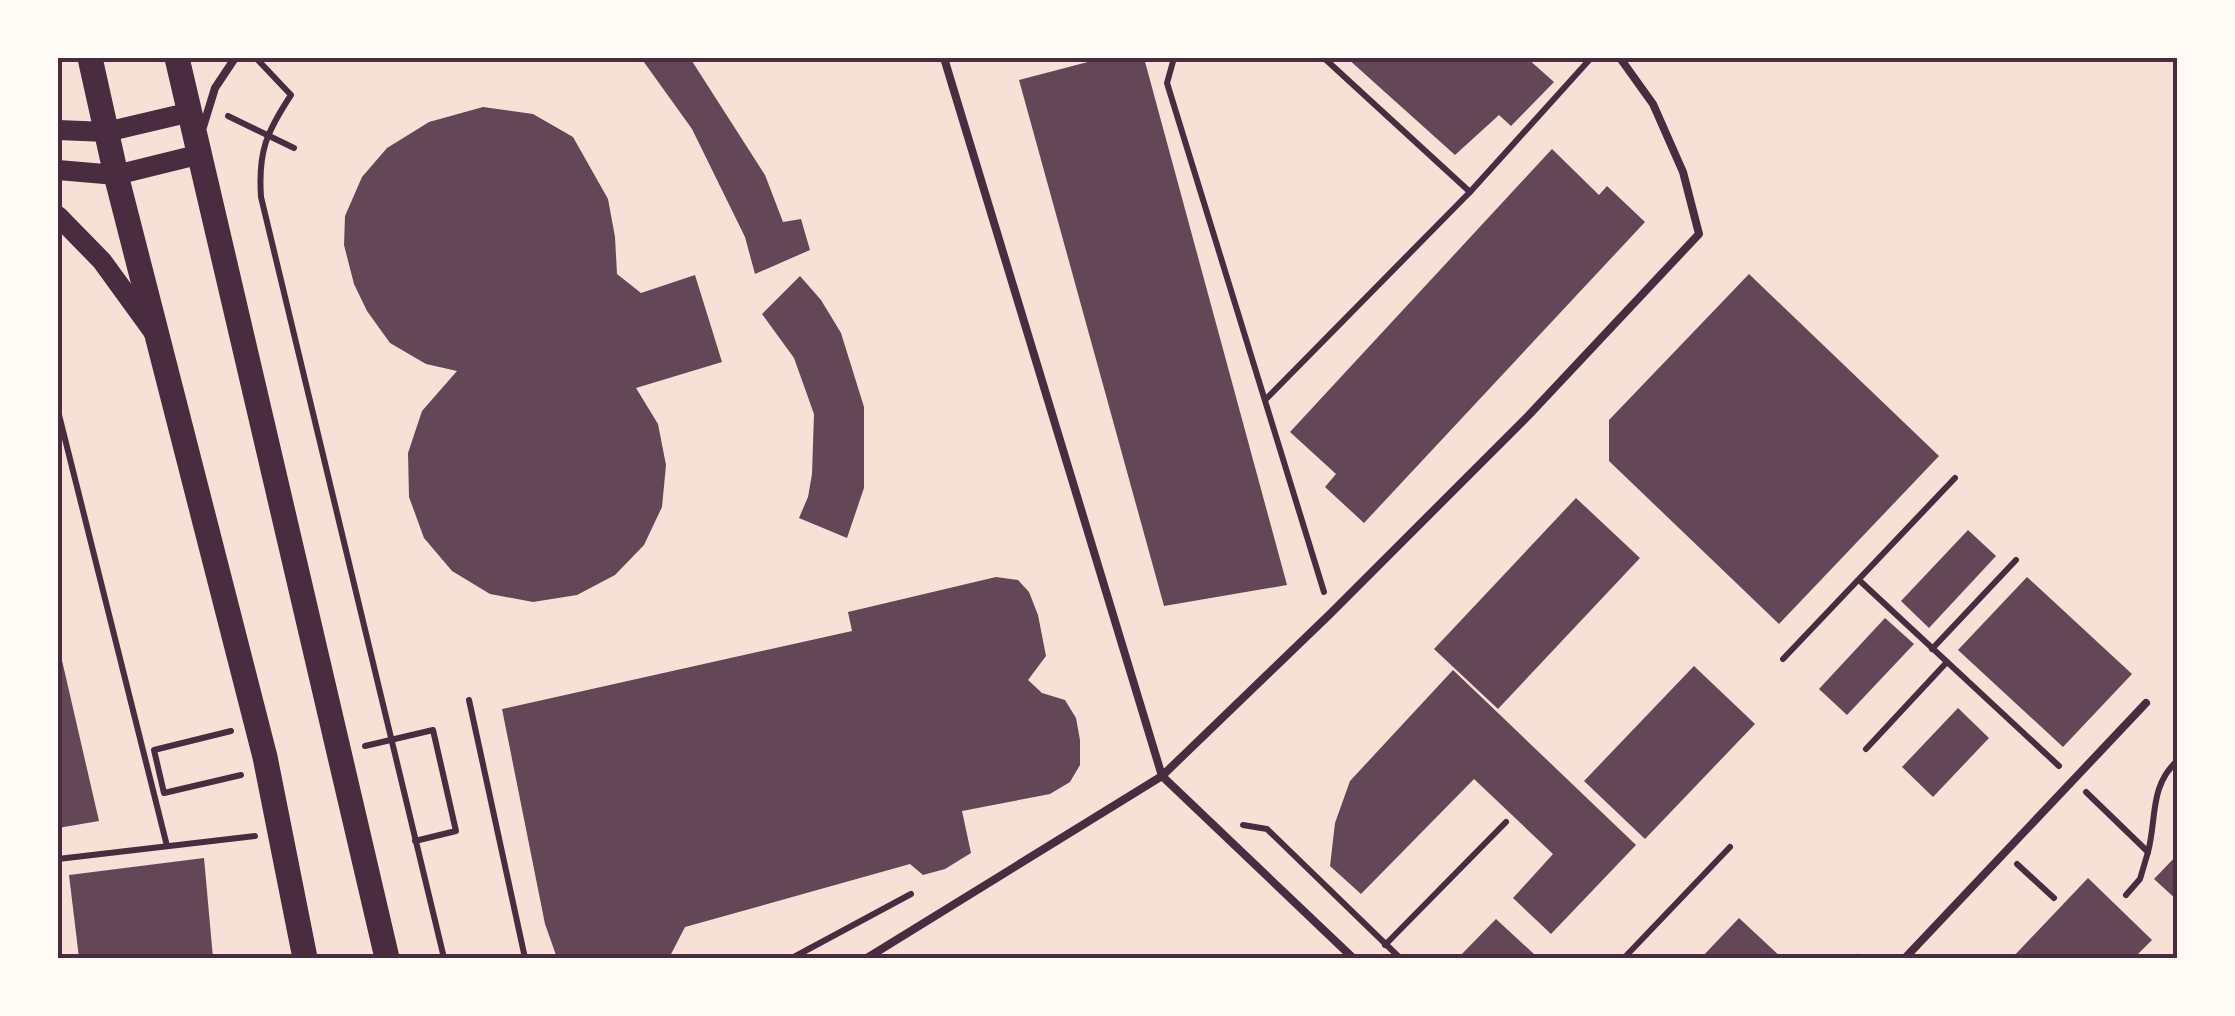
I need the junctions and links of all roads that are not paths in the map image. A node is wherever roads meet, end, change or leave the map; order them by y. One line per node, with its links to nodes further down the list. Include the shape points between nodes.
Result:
1 (90, 58): 8 (main road)
2 (177, 58): 6 (main road)
3 (235, 58): 6 (lane)
4 (944, 58): 16 (lane)
5 (1620, 58): 16 (lane, via 1654,104 1683,172 1699,234 1528,416)
6 (200, 108): 8 (main road); 9 (main road); 12 (lane)
7 (58, 130): 8 (main road)
8 (106, 132): 11 (main road)
9 (201, 154): 11 (main road); 12 (main road)
10 (58, 170): 11 (main road)
11 (116, 175): 14 (main road)
12 (207, 181): 18 (main road)
13 (58, 216): 14 (main road, via 102,261)
14 (160, 341): 17 (main road, via 257,725)
15 (2146, 703): 21 (lane)
16 (1162, 776): 19 (lane); 20 (lane)
17 (305, 958)
18 (387, 958)
19 (867, 958)
20 (1353, 958)
21 (1905, 958)

